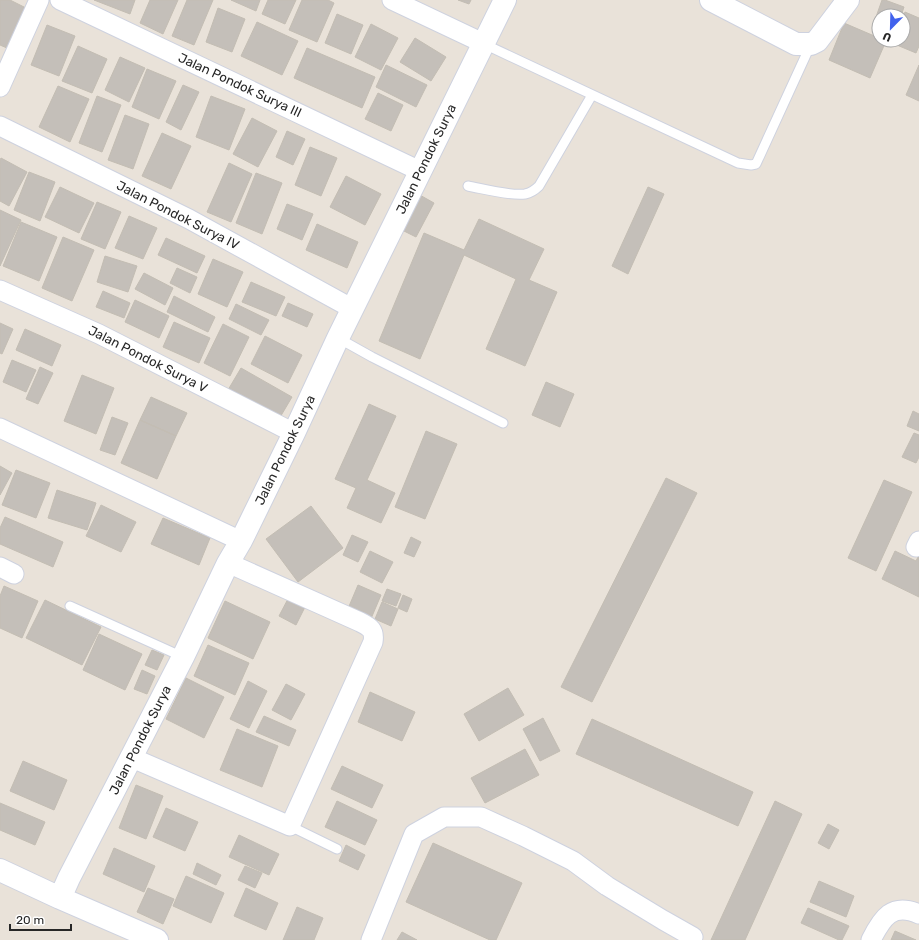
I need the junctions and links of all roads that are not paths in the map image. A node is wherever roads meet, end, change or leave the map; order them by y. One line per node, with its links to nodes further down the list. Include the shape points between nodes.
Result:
1 (39, 0): 10 (street)
2 (60, 0): 7 (street, Jalan Pondok Surya III)
3 (392, 0): 8 (street)
4 (505, 0): 8 (street, Jalan Pondok Surya)
5 (710, 0): 9 (street, via 796,44)
6 (848, 0): 9 (street, via 817,41)
7 (82, 5): 13 (street, Jalan Pondok Surya III)
8 (484, 43): 11 (lane); 13 (street, Jalan Pondok Surya)
9 (811, 44): 11 (lane, via 756,164 738,163)
10 (0, 87)
11 (592, 95): 14 (lane, via 539,186 533,191 525,194 503,193)
12 (0, 126): 16 (street, Jalan Pondok Surya IV, via 189,220)
13 (420, 171): 16 (street, Jalan Pondok Surya)
14 (468, 186)
15 (0, 290): 20 (street, Jalan Pondok Surya V, via 99,334)
16 (353, 309): 17 (street, Jalan Pondok Surya)
17 (338, 338): 18 (lane); 20 (street, Jalan Pondok Surya)
18 (503, 424)
19 (0, 428): 21 (street)
20 (294, 433): 21 (street, Jalan Pondok Surya)
21 (241, 541): 22 (street, Jalan Pondok Surya)
22 (228, 563): 24 (street, Jalan Pondok Surya); 26 (street, via 360,622 370,628 374,635)
23 (70, 606): 24 (lane)
24 (183, 657): 25 (street, Jalan Pondok Surya)
25 (130, 757): 26 (street); 29 (street, Jalan Pondok Surya)
26 (290, 826): 27 (lane)
27 (337, 850)
28 (0, 870): 29 (street)
29 (60, 898): 32 (street)
30 (919, 914): 34 (street, via 904,909 895,911 879,924)
31 (693, 937): 33 (street, via 607,886 573,861 524,836 481,817 444,817 414,834)
32 (157, 940)
33 (372, 940)
34 (871, 940)

